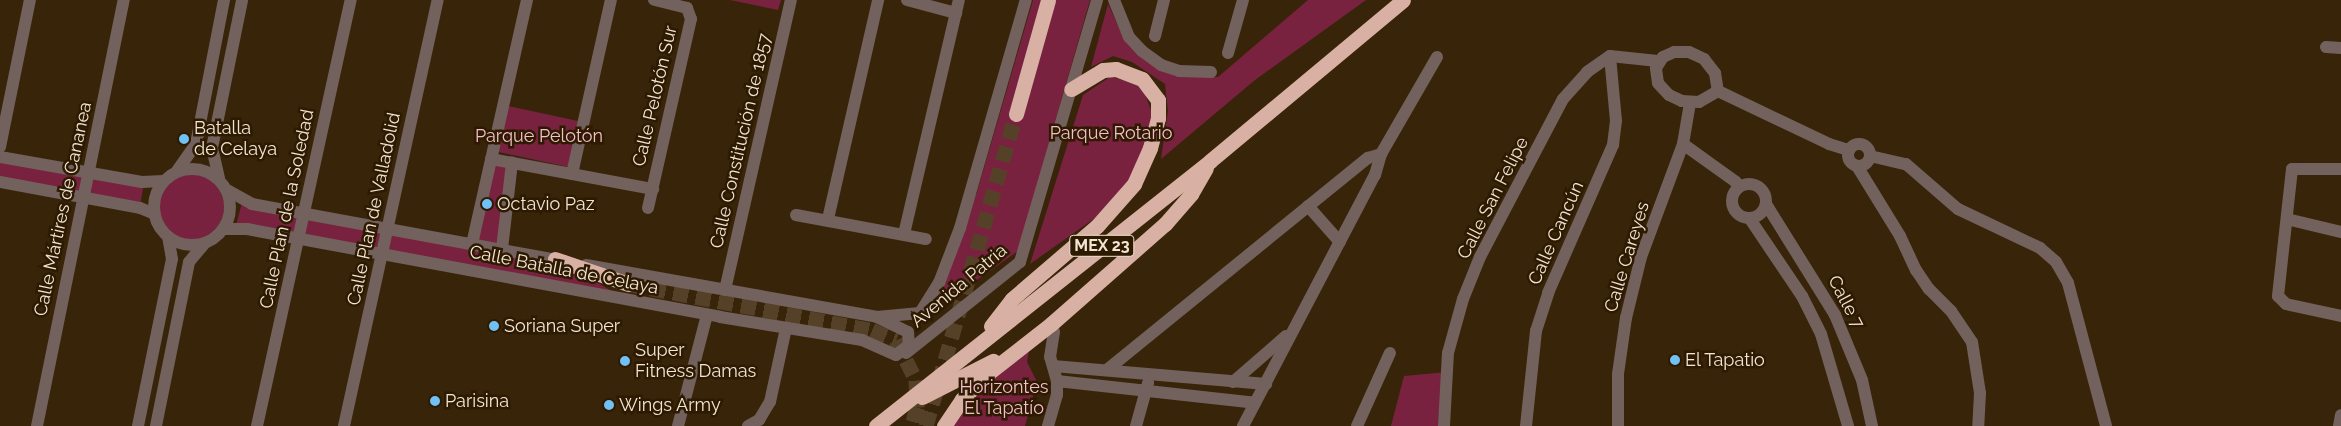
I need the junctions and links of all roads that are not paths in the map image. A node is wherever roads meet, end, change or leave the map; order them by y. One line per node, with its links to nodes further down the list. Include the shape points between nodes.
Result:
1 (30, 0): 35 (street)
2 (124, 0): 46 (street, Calle Mártires de Cananea)
3 (224, 0): 45 (street, via 196,144)
4 (242, 0): 48 (street, via 212,148)
5 (351, 0): 59 (street, Calle Plan de la Soledad)
6 (438, 0): 65 (street, Calle Plan de Valladolid)
7 (527, 0): 40 (street)
8 (611, 0): 47 (street)
9 (654, 0): 52 (street, Calle Pelotón Sur, via 683,6 689,10 690,19)
10 (791, 0): 78 (street, Calle Constitución de 1857)
11 (878, 0): 63 (street)
12 (907, 0): 21 (street)
13 (959, 0): 21 (street)
14 (1026, 0): 81 (street, Avenida Patria, via 960,228 939,283 920,313)
15 (1048, 0): 33 (highway)
16 (1097, 0): 30 (street, Avenida Patria)
17 (1114, 0): 29 (street, via 1129,37 1142,51 1161,65 1179,71)
18 (1164, 0): 22 (street)
19 (1243, 0): 25 (street)
20 (1403, 0): 41 (highway, MEX 23)
21 (956, 13): 67 (street)
22 (1155, 36)
23 (2326, 47): 24 (street)
24 (2341, 48)
25 (1228, 53)
26 (1610, 56): 28 (street); 112 (street, Calle San Felipe, via 1587,72 1563,98 1480,257 1463,299 1448,353); 113 (street, Calle Cancún, via 1616,121 1613,145 1548,293 1536,331)
27 (1437, 57): 37 (street)
28 (1658, 61): 31 (street, via 1674,52 1697,55 1715,73); 32 (street, via 1656,75 1663,89 1675,99)
29 (1211, 72)
30 (1071, 89): 85 (highway, via 1103,70 1116,68 1142,79 1158,100 1158,118 1150,148 1134,184 1097,226 1012,299); 88 (street, Avenida Patria, via 1020,262 904,354)
31 (1718, 91): 32 (street, via 1707,99); 36 (street, via 1829,144)
32 (1690, 103): 34 (street, Calle Careyes)
33 (1016, 114)
34 (1683, 144): 51 (street, via 1736,182); 114 (street, Calle Careyes, via 1641,257 1626,318 1618,374)
35 (0, 147)
36 (1849, 150): 38 (street, via 1854,145 1863,144); 43 (street, via 1848,158)
37 (1382, 154): 56 (street, via 1368,158); 71 (street, via 1375,175)
38 (1870, 156): 43 (street, via 1866,163); 118 (street, via 1906,164 1958,209 2040,248 2056,262 2068,283)
39 (0, 157): 46 (street)
40 (491, 159): 42 (street); 73 (street)
41 (1210, 161): 82 (highway, via 1191,194 1165,224); 85 (highway, MEX 23)
42 (512, 163): 47 (street); 74 (street)
43 (1857, 166): 117 (street, via 1900,236 1916,270 1929,289 1952,311 1972,342 1979,380)
44 (2341, 169): 62 (street, via 2292,169)
45 (177, 171): 48 (street, via 199,168); 49 (street)
46 (89, 173): 49 (street, via 142,182); 54 (street, Calle Mártires de Cananea)
47 (572, 174): 52 (street)
48 (219, 178): 53 (street)
49 (163, 181): 58 (street, via 157,191)
50 (0, 182): 54 (street)
51 (1738, 188): 55 (street, via 1754,184 1762,189); 61 (street, via 1732,196 1732,206 1736,214)
52 (652, 189): 57 (street, Calle Pelotón Sur)
53 (227, 190): 59 (street, Calle Batalla de Celaya, via 252,204); 64 (street, via 230,210)
54 (84, 198): 58 (street); 99 (street, Calle Mártires de Cananea)
55 (1766, 204): 61 (street, via 1760,215); 116 (street, Calle 7, via 1835,314 1862,380)
56 (1308, 206): 71 (street); 90 (street)
57 (648, 208)
58 (154, 214): 68 (street)
59 (304, 214): 65 (street, Calle Batalla de Celaya); 69 (street, Calle Plan de la Soledad)
60 (796, 215): 63 (street)
61 (1750, 219): 115 (street, Calle 7, via 1802,296 1821,334)
62 (2287, 219): 66 (street); 80 (street, via 2279,300)
63 (828, 220): 67 (street)
64 (223, 229): 69 (street, Calle Batalla de Celaya, via 247,229); 72 (street)
65 (388, 229): 73 (street, Calle Batalla de Celaya); 75 (street, Calle Plan de Valladolid)
66 (2341, 232)
67 (904, 234): 70 (street)
68 (168, 237): 72 (street, via 192,245); 100 (street, via 172,259)
69 (298, 238): 75 (street, Calle Batalla de Celaya); 102 (street, Calle Plan de la Soledad)
70 (926, 239)
71 (1340, 242): 84 (street)
72 (205, 243): 101 (street, via 189,262)
73 (472, 244): 74 (street, Calle Batalla de Celaya)
74 (502, 250): 76 (street, Calle Batalla de Celaya)
75 (382, 254): 79 (street, Calle Batalla de Celaya); 103 (street, Calle Plan de Valladolid)
76 (555, 259): 77 (highway); 78 (street, Calle Batalla de Celaya)
77 (628, 284)
78 (725, 290): 81 (street, Calle Batalla de Celaya)
79 (707, 315): 83 (street, Calle Batalla de Celaya); 104 (street)
80 (2341, 316)
81 (877, 317): 88 (street, via 908,332 909,346)
82 (1051, 324): 86 (highway); 89 (street)
83 (786, 328): 88 (street, Calle Batalla de Celaya, via 862,340); 105 (street, via 770,402 759,420)
84 (1290, 333): 93 (street); 94 (street)
85 (976, 345): 97 (highway, MEX 23)
86 (1019, 348): 97 (highway); 107 (highway, via 974,386)
87 (1390, 353): 111 (street)
88 (896, 355)
89 (1053, 366): 90 (street); 92 (street)
90 (1108, 369): 91 (street)
91 (1149, 373): 93 (street); 95 (street)
92 (1057, 381): 95 (street); 108 (street)
93 (1233, 382): 94 (street)
94 (1266, 384): 96 (street)
95 (1146, 392): 96 (street); 109 (street)
96 (1255, 403): 110 (street)
97 (894, 411): 106 (highway, MEX 23)
98 (2341, 415): 119 (street)
99 (37, 426)
100 (138, 426)
101 (156, 426)
102 (257, 426)
103 (344, 426)
104 (678, 426)
105 (748, 426)
106 (876, 426)
107 (944, 426)
108 (1048, 426)
109 (1136, 426)
110 (1243, 426)
111 (1357, 426)
112 (1444, 426)
113 (1526, 426)
114 (1618, 426)
115 (1848, 426)
116 (1872, 426)
117 (1978, 426)
118 (2106, 426)
119 (2339, 426)

